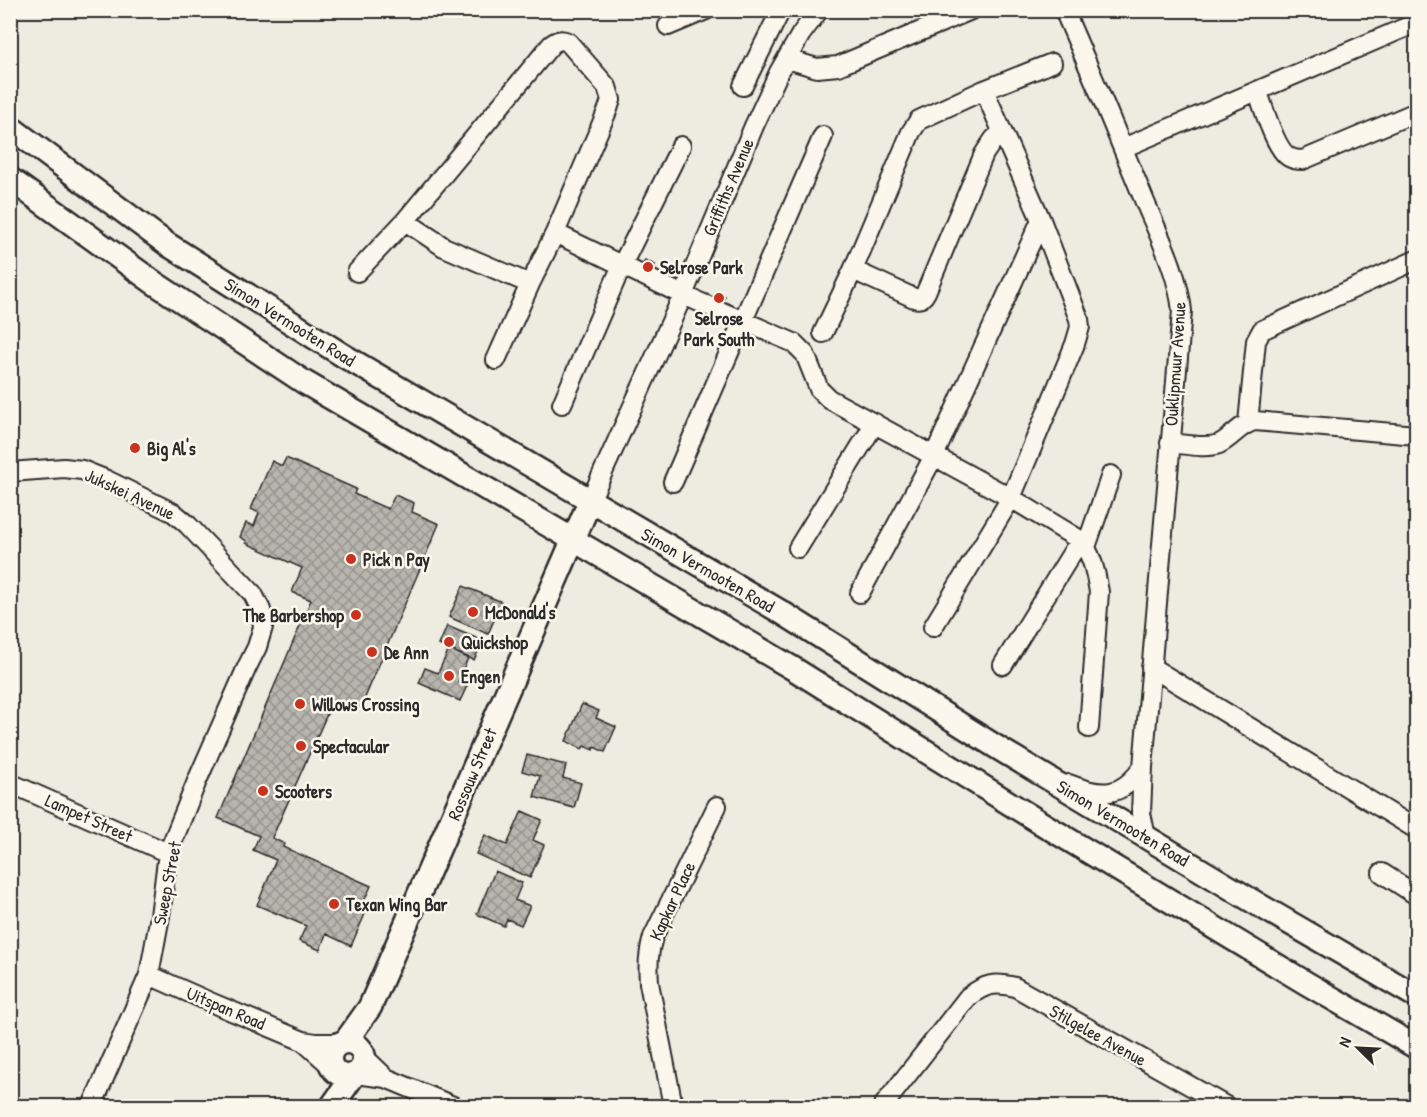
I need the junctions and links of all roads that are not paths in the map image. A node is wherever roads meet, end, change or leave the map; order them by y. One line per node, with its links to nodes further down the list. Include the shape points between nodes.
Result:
1 (706, 10): 7 (street)
2 (781, 10): 10 (street)
3 (819, 10): 8 (street, Griffiths Avenue)
4 (971, 10): 8 (street, via 838,66 817,68)
5 (1064, 10): 18 (street, Ouklipmuur Avenue)
6 (1416, 23): 12 (street)
7 (668, 26)
8 (787, 59): 28 (street, Griffiths Avenue, via 754,126)
9 (1052, 63): 11 (street)
10 (743, 86)
11 (984, 90): 15 (street); 25 (street, via 915,125)
12 (1258, 92): 13 (street, via 1281,150 1296,160); 18 (street)
13 (1416, 112)
14 (10, 127): 42 (main road, Simon Vermooten Road, via 167,244 344,356)
15 (1002, 133): 20 (street); 25 (street, via 984,154 922,298 918,300)
16 (823, 136): 29 (street)
17 (681, 146): 24 (street)
18 (1123, 148): 36 (street, Ouklipmuur Avenue, via 1174,272 1180,296 1182,311)
19 (10, 179): 43 (main road, via 153,282 303,382)
20 (1041, 220): 37 (street); 41 (street, via 1080,327)
21 (405, 221): 22 (street, via 551,45 564,40 607,87 610,100); 26 (street); 27 (street, via 444,246)
22 (555, 232): 24 (street); 27 (street)
23 (1416, 260): 34 (street, via 1262,330 1256,340)
24 (622, 266): 28 (street); 32 (street)
25 (853, 270): 30 (street)
26 (357, 272)
27 (530, 284): 31 (street)
28 (683, 295): 29 (street); 42 (street, Griffiths Avenue)
29 (743, 320): 33 (street, via 794,344 805,354 819,389 829,399); 40 (street)
30 (823, 333)
31 (496, 360)
32 (562, 404)
33 (875, 423): 37 (street); 45 (street)
34 (1248, 423): 35 (street); 36 (street, via 1217,445)
35 (1416, 435)
36 (1170, 443): 50 (street, Ouklipmuur Avenue)
37 (934, 456): 41 (street); 46 (street)
38 (10, 472): 47 (street, Jukskei Avenue, via 82,470 174,513)
39 (1111, 475): 44 (street)
40 (673, 482)
41 (1011, 498): 44 (street); 48 (street)
42 (591, 501): 43 (main road, Rossouw Street); 53 (main road, Simon Vermooten Road, via 781,612)
43 (573, 540): 63 (main road, Rossouw Street); 66 (main road, via 794,669 1041,823)
44 (1083, 544): 49 (street); 51 (street, via 1099,592)
45 (798, 549)
46 (860, 593)
47 (253, 594): 58 (street, Sweep Street, via 261,610 263,627 257,647)
48 (933, 627)
49 (1003, 665)
50 (1151, 667): 52 (street, Ouklipmuur Avenue); 56 (street)
51 (1089, 728)
52 (1143, 767): 53 (street, via 1129,783 1111,792 1088,791); 57 (street, Ouklipmuur Avenue, via 1141,813)
53 (1033, 769): 57 (main road, Simon Vermooten Road)
54 (10, 783): 58 (street, Lampet Street)
55 (717, 806): 72 (street, Kapkar Place, via 649,949 649,983)
56 (1416, 826)
57 (1146, 837): 62 (main road, Simon Vermooten Road)
58 (168, 853): 61 (street, Sweep Street)
59 (1382, 873): 60 (street)
60 (1416, 895)
61 (149, 975): 64 (street, Uitspan Road); 68 (street, Sweep Street)
62 (1416, 996)
63 (370, 1007): 65 (main road, Rossouw Street); 67 (main road, Rossouw Street)
64 (303, 1041): 65 (street, Uitspan Road); 67 (street, Uitspan Road)
65 (342, 1042): 67 (main road, via 359,1046)
66 (1416, 1047)
67 (350, 1066): 69 (main road, Rossouw Street); 70 (main road, Rossouw Street); 71 (street, Uitspan Road)
68 (92, 1107)
69 (324, 1107)
70 (332, 1107)
71 (453, 1107)
72 (673, 1107)
73 (883, 1107): 74 (street, Stilgelee Avenue, via 968,997 993,984 1015,987)
74 (1226, 1107)

